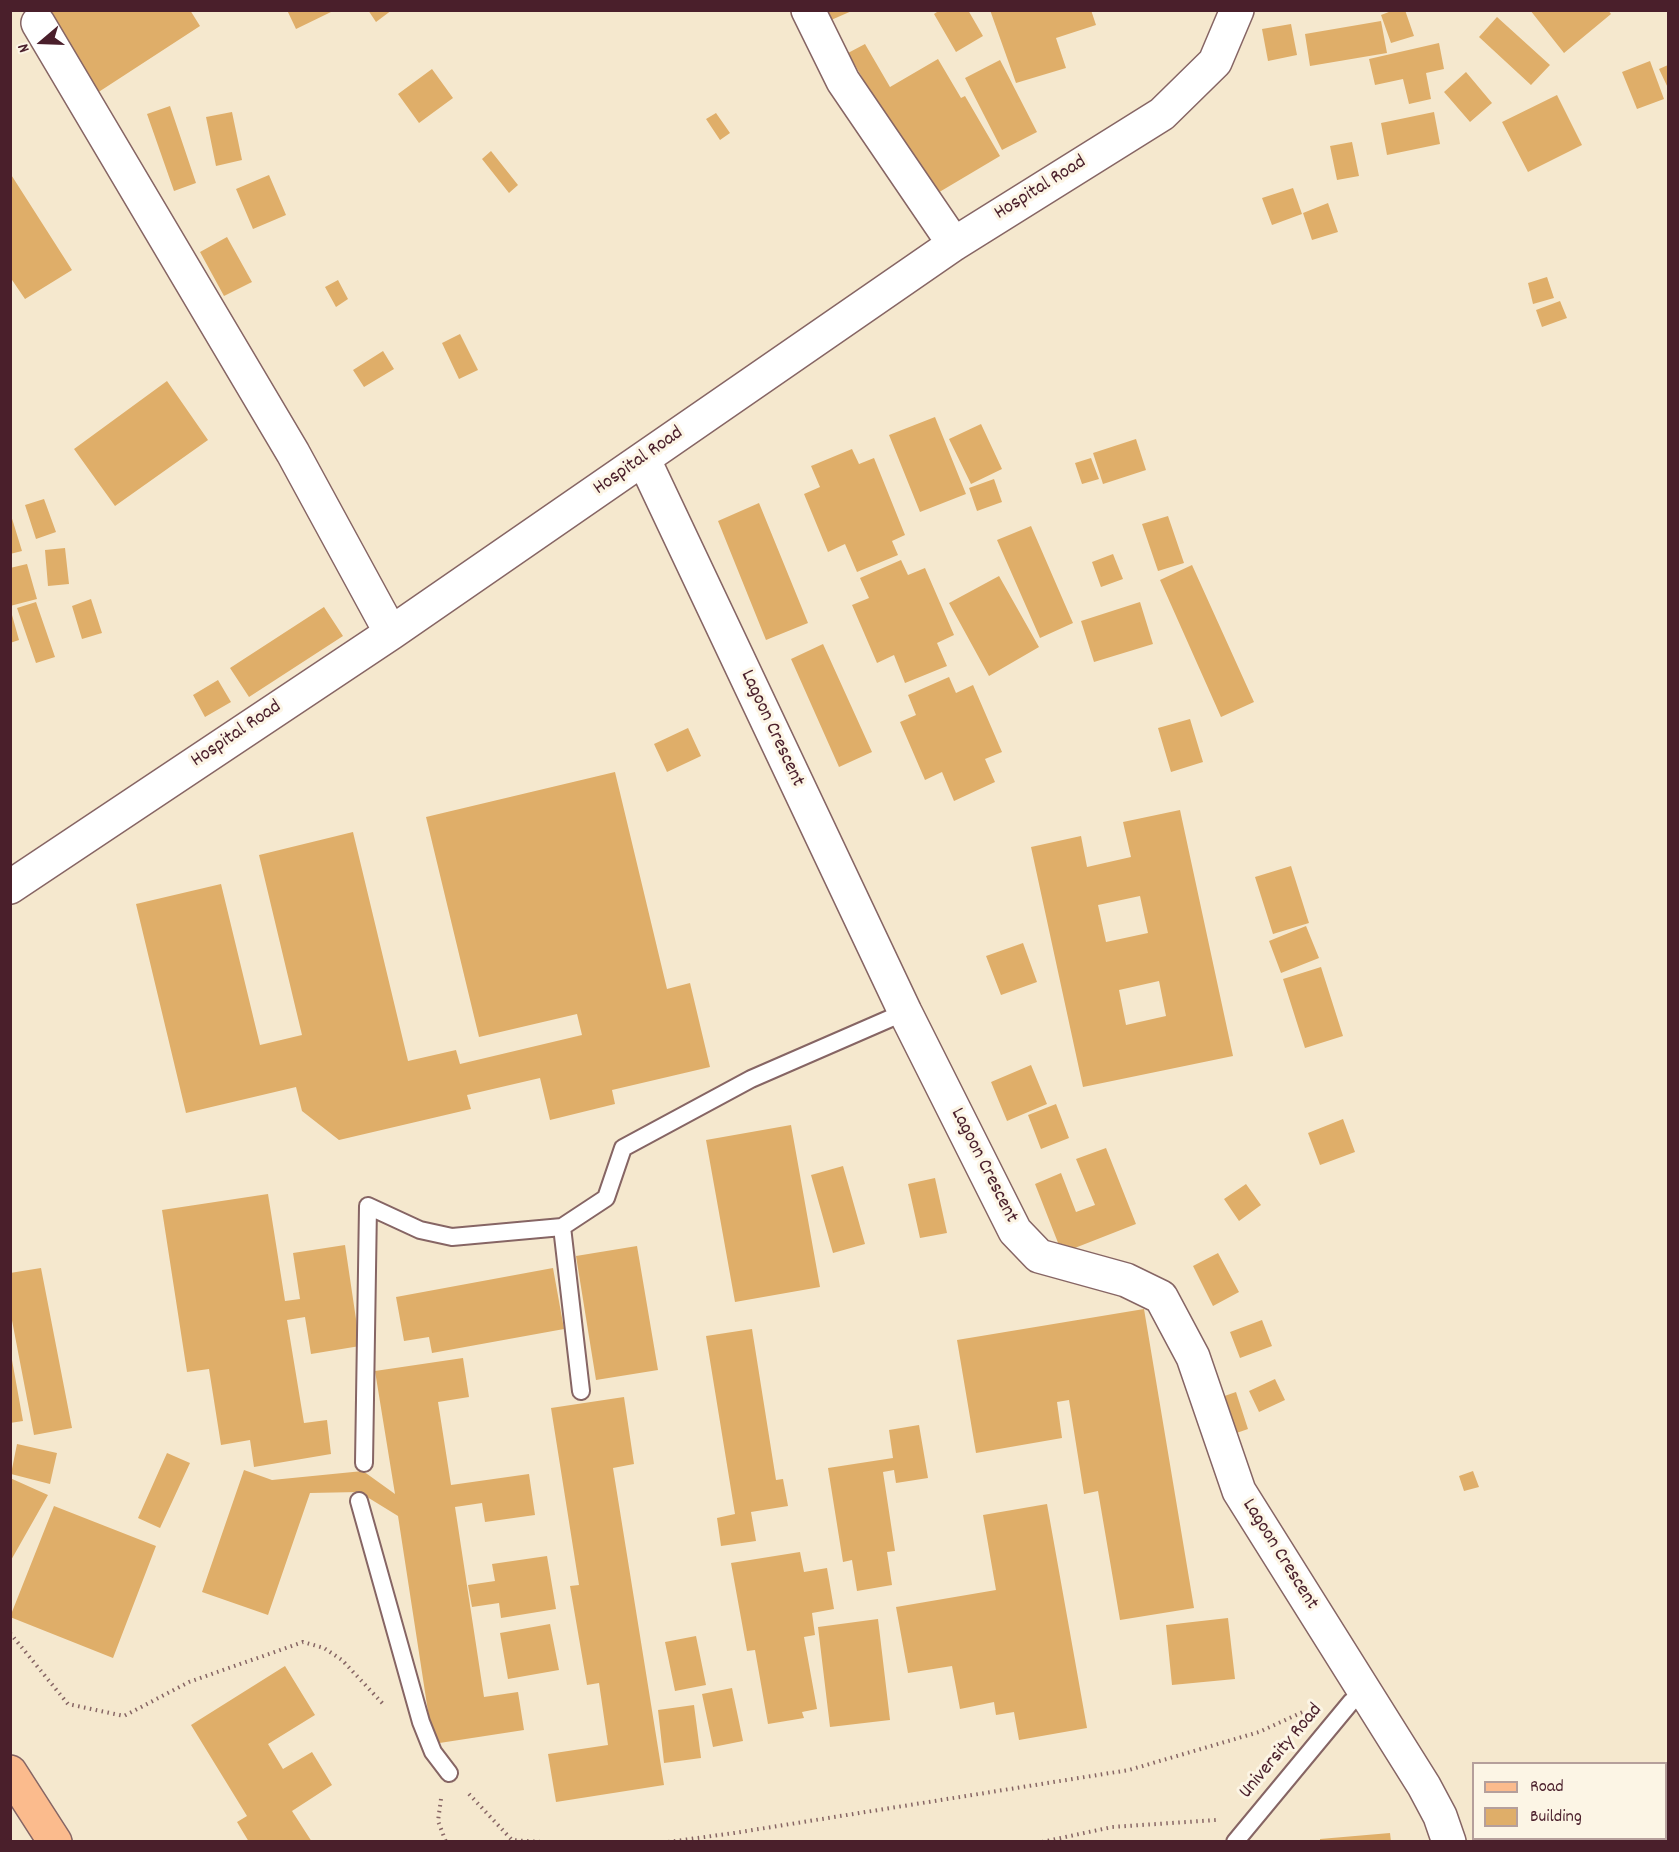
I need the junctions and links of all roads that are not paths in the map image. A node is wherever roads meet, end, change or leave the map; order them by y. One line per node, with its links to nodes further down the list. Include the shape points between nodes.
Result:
1 (808, 10): 4 (street, via 843,81)
2 (1237, 10): 4 (street, Hospital Road, via 1215,62 1162,114)
3 (38, 23): 6 (street, via 293,453)
4 (954, 244): 5 (street, Hospital Road)
5 (644, 460): 6 (street, Hospital Road); 8 (street, Lagoon Crescent)
6 (390, 633): 7 (street, Hospital Road)
7 (10, 886)
8 (905, 1012): 9 (lane, via 750,1079 623,1148 606,1198); 13 (street, Lagoon Crescent, via 1015,1231 1039,1256 1126,1280 1161,1297 1193,1357 1239,1491)
9 (562, 1227): 10 (lane); 11 (lane, via 452,1238 420,1230 368,1206)
10 (581, 1391)
11 (364, 1463)
12 (359, 1501): 15 (lane, via 421,1722 433,1752)
13 (1364, 1691): 17 (lane, University Road); 18 (street, Lagoon Crescent, via 1424,1786)
14 (10, 1772): 16 (main road)
15 (449, 1773)
16 (55, 1842)
17 (1235, 1842)
18 (1449, 1842)

